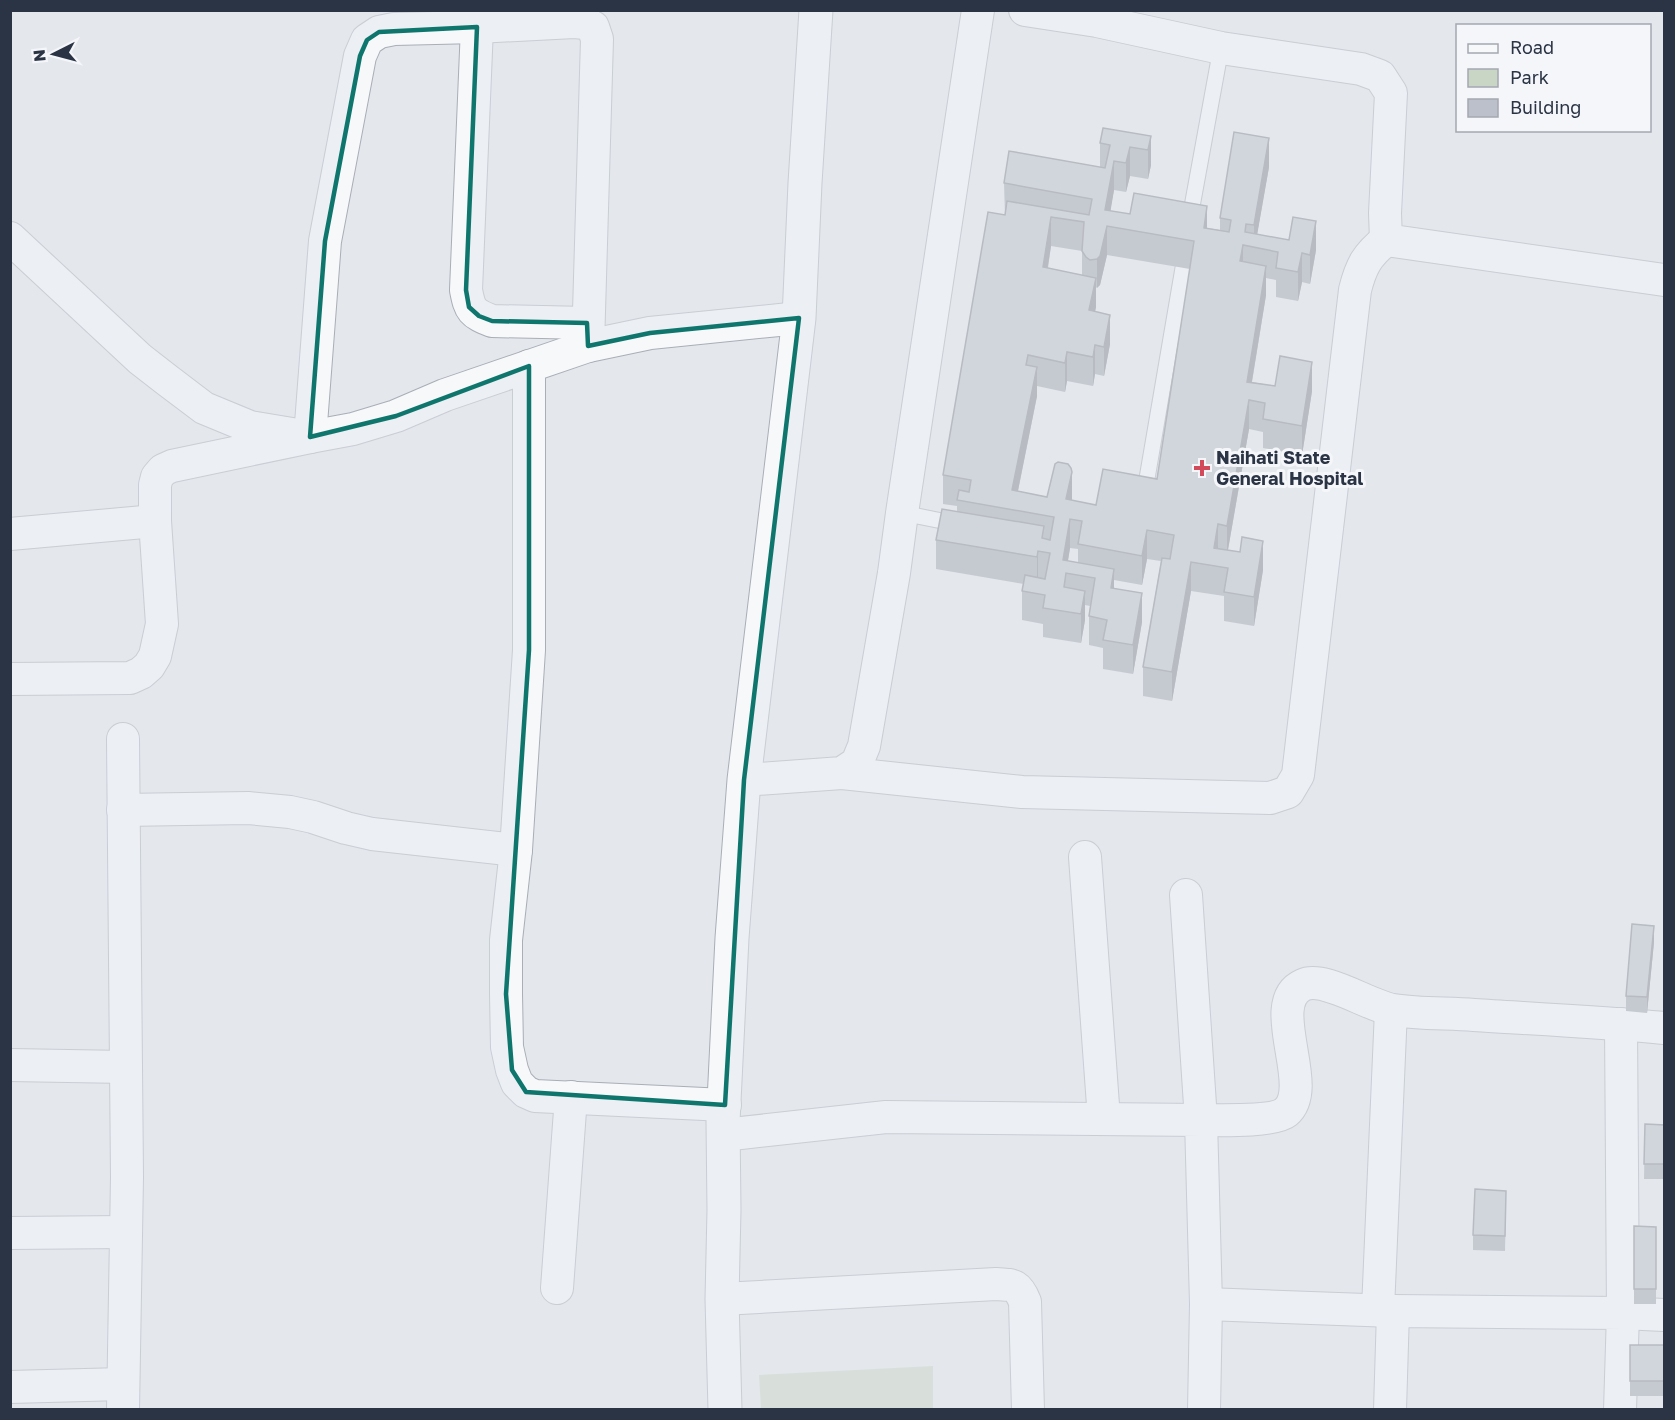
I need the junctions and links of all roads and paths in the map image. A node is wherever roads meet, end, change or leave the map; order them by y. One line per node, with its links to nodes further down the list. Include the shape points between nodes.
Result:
1 (816, 10): 11 (street)
2 (978, 10): 16 (street)
3 (1025, 10): 5 (street)
4 (477, 27): 12 (street, via 466,290 469,307 492,321); 12 (street, via 574,22 593,27 597,39); 14 (street, via 379,32 367,40 360,56 325,241)
5 (1221, 48): 6 (lane); 8 (street, via 1360,69 1380,76 1391,93)
6 (1188, 232)
7 (10, 238): 14 (street, via 140,359 204,408 250,427)
8 (1386, 240): 10 (street); 22 (street, via 1372,251 1359,273 1355,290 1298,775 1288,792 1270,798 1022,792)
9 (1183, 268): 15 (lane)
10 (1665, 280)
11 (799, 318): 12 (street, via 650,333); 23 (street)
12 (587, 335): 13 (street)
13 (529, 366): 14 (street, via 396,416); 25 (street, via 529,650)
14 (310, 437): 17 (street, via 163,470 155,485)
15 (1142, 505)
16 (902, 513): 18 (lane); 22 (street, via 864,746 857,763)
17 (155, 521): 19 (street); 20 (street, via 162,624 149,666 130,678)
18 (958, 524)
19 (10, 534)
20 (10, 680)
21 (123, 739): 24 (street)
22 (842, 774): 23 (street)
23 (744, 780): 35 (street)
24 (123, 810): 25 (street, via 280,811 372,834); 32 (street)
25 (516, 850): 33 (street, via 506,940 507,1047 512,1070 526,1092)
26 (1086, 857): 34 (street)
27 (1186, 895): 36 (street)
28 (1391, 1010): 29 (street); 36 (street, via 1323,984 1305,984 1296,989 1289,1002 1287,1021 1296,1082 1286,1113 1273,1118); 42 (street)
29 (1621, 1024): 30 (street); 43 (street)
30 (1665, 1028)
31 (10, 1065): 32 (street)
32 (126, 1066): 37 (street)
33 (571, 1097): 35 (street); 39 (street)
34 (1104, 1119): 35 (street); 36 (street)
35 (724, 1120): 40 (street)
36 (1200, 1120): 41 (street)
37 (126, 1232): 38 (street); 46 (street)
38 (10, 1233)
39 (557, 1288)
40 (722, 1299): 47 (street); 48 (street, via 1011,1285 1021,1291 1025,1302)
41 (1206, 1304): 42 (street); 49 (street)
42 (1385, 1310): 43 (street); 50 (street)
43 (1623, 1313): 44 (street); 51 (street)
44 (1665, 1315)
45 (10, 1387): 46 (street)
46 (123, 1397)
47 (725, 1410)
48 (1028, 1410)
49 (1204, 1410)
50 (1390, 1410)
51 (1620, 1410)

